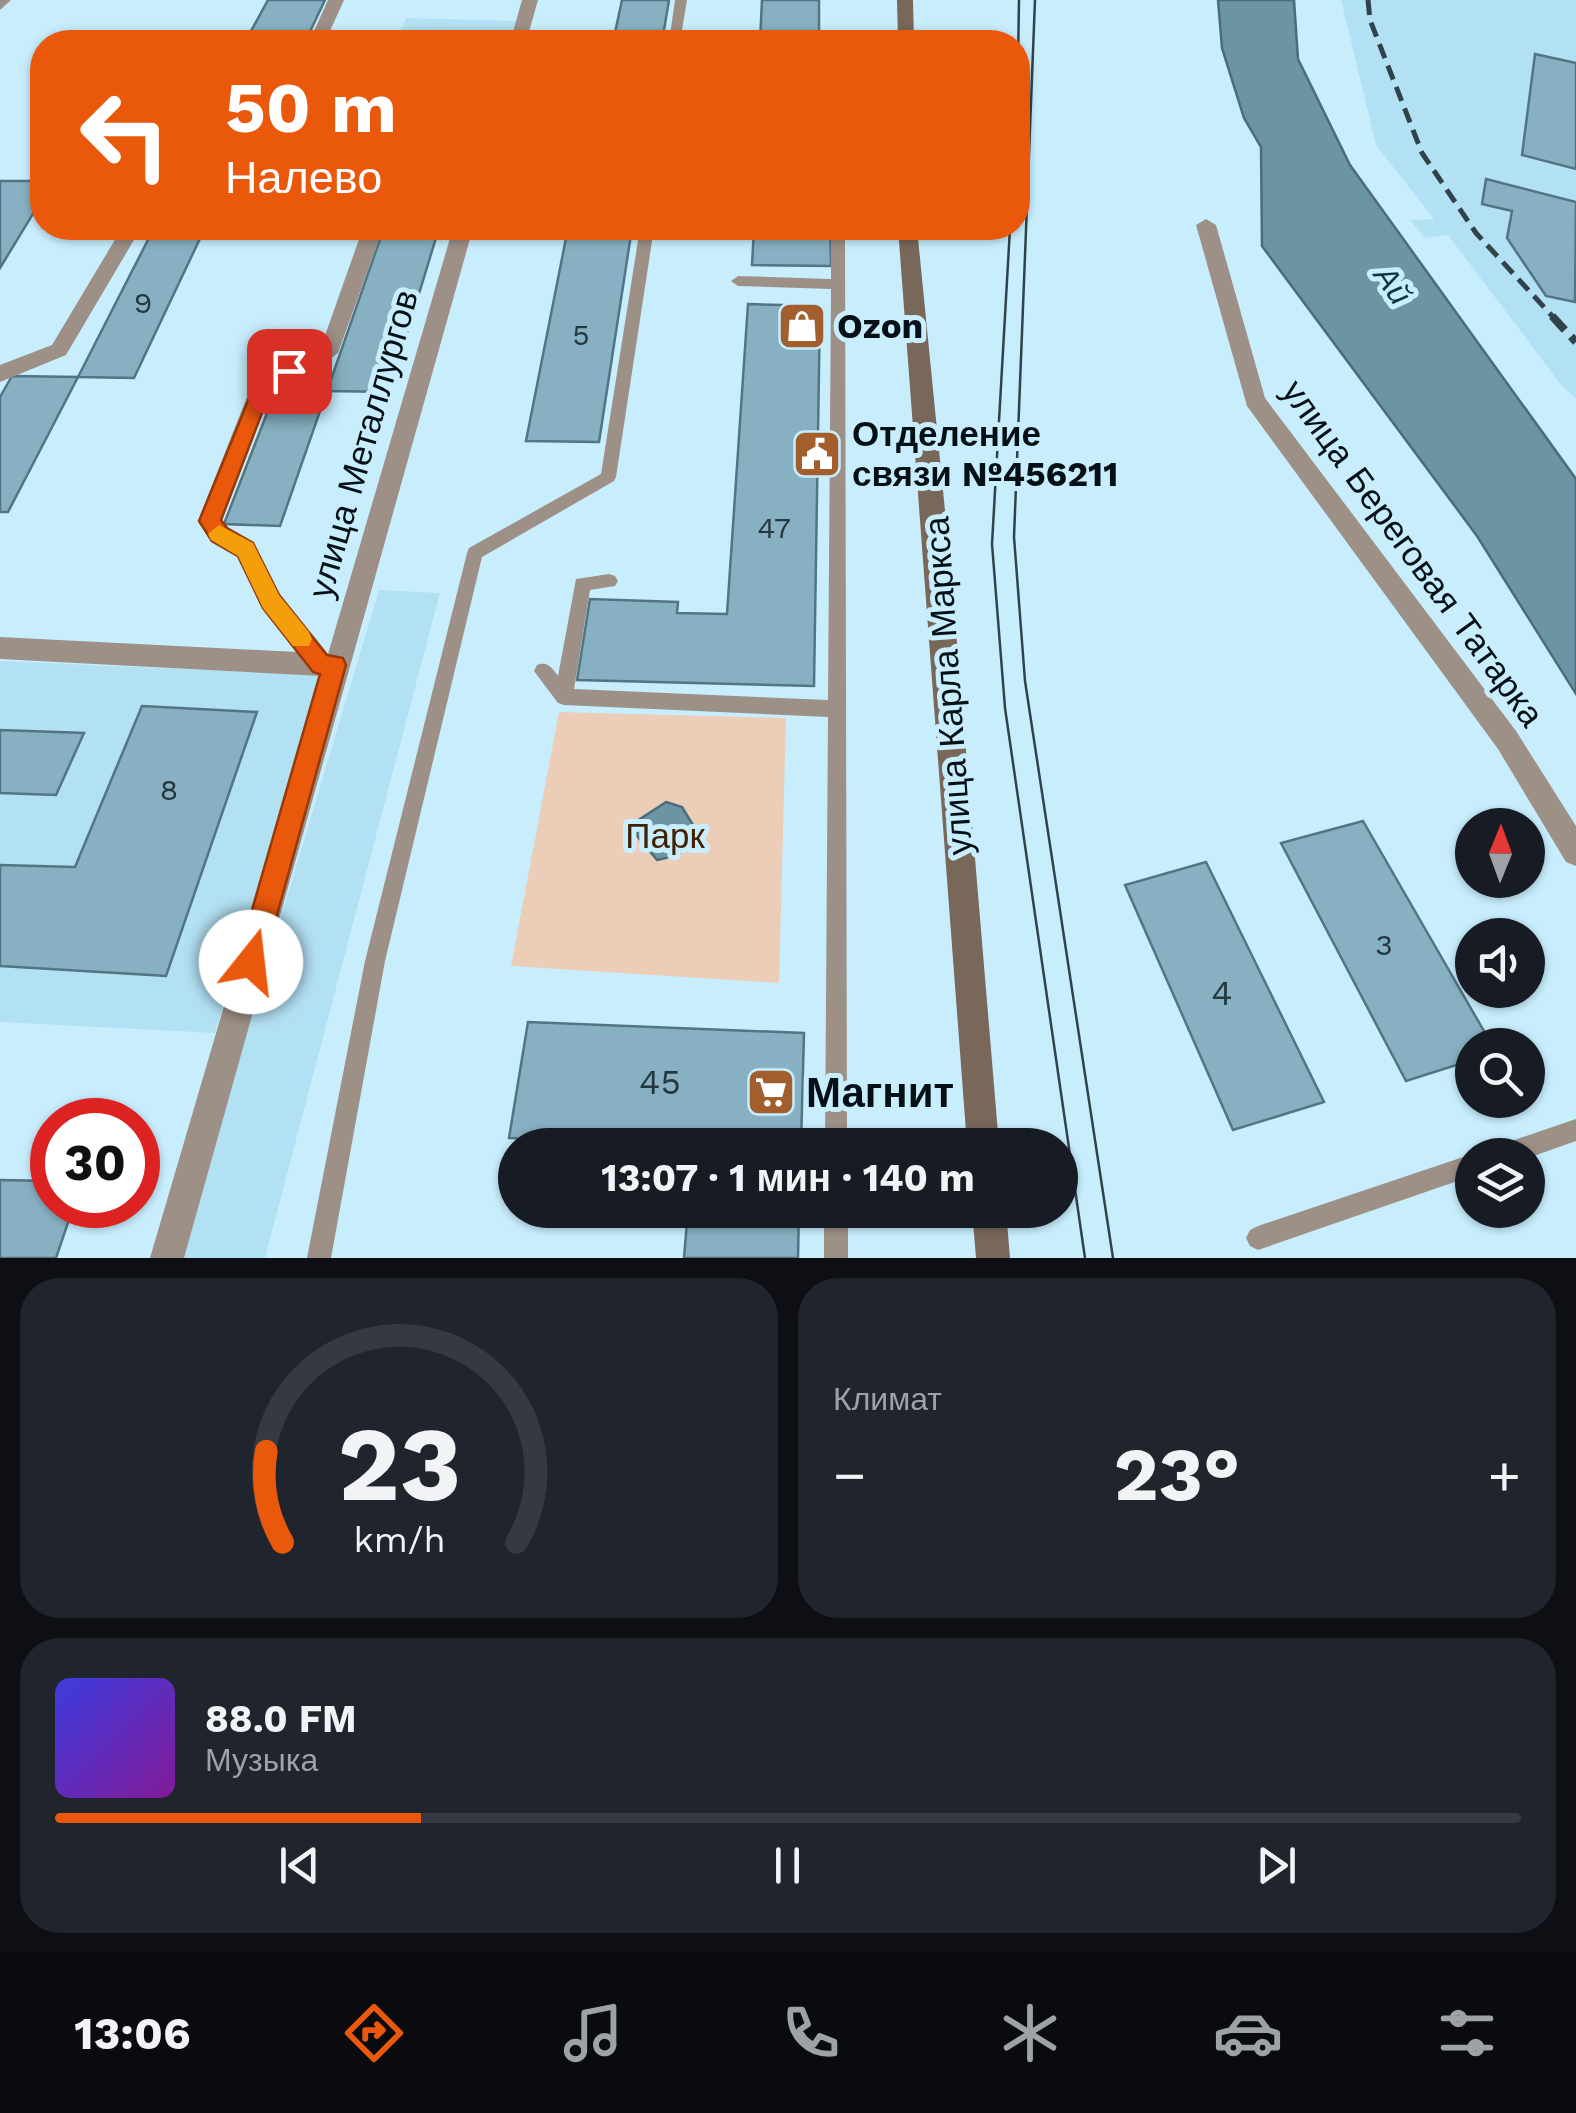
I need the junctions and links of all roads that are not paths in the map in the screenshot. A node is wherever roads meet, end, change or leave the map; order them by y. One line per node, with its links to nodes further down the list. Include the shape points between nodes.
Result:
1 (336, 0): 5 (street)
2 (530, 0): 6 (street)
3 (681, 0): 7 (lane)
4 (905, 0): 8 (main road)
5 (322, 30)
6 (521, 30)
7 (676, 30)
8 (906, 30)
9 (1206, 226): 25 (street, улица Береговая Татарка, via 1255,400 1507,740)
10 (124, 240): 18 (street, via 58,350)
11 (369, 240): 21 (street, via 331,348 266,379 210,521 246,550 271,601)
12 (459, 240): 21 (street, улица Металлургов)
13 (645, 240): 35 (lane, via 608,477 475,553 375,961)
14 (838, 240): 17 (lane)
15 (908, 240): 27 (main road, улица Карла Маркса, via 936,505)
16 (738, 281): 17 (lane)
17 (838, 284): 24 (lane)
18 (0, 374)
19 (609, 581): 23 (lane, via 582,584)
20 (0, 648): 21 (street)
21 (328, 665): 34 (street, улица Металлургов)
22 (543, 671): 23 (lane)
23 (564, 697): 24 (lane)
24 (838, 709): 26 (lane)
25 (1576, 852)
26 (836, 1128)
27 (982, 1128)
28 (1576, 1130): 29 (lane)
29 (1545, 1140)
30 (1455, 1171): 33 (lane)
31 (836, 1228): 36 (lane)
32 (990, 1228): 37 (main road)
33 (1258, 1238)
34 (167, 1258)
35 (318, 1258)
36 (836, 1258)
37 (993, 1258)

